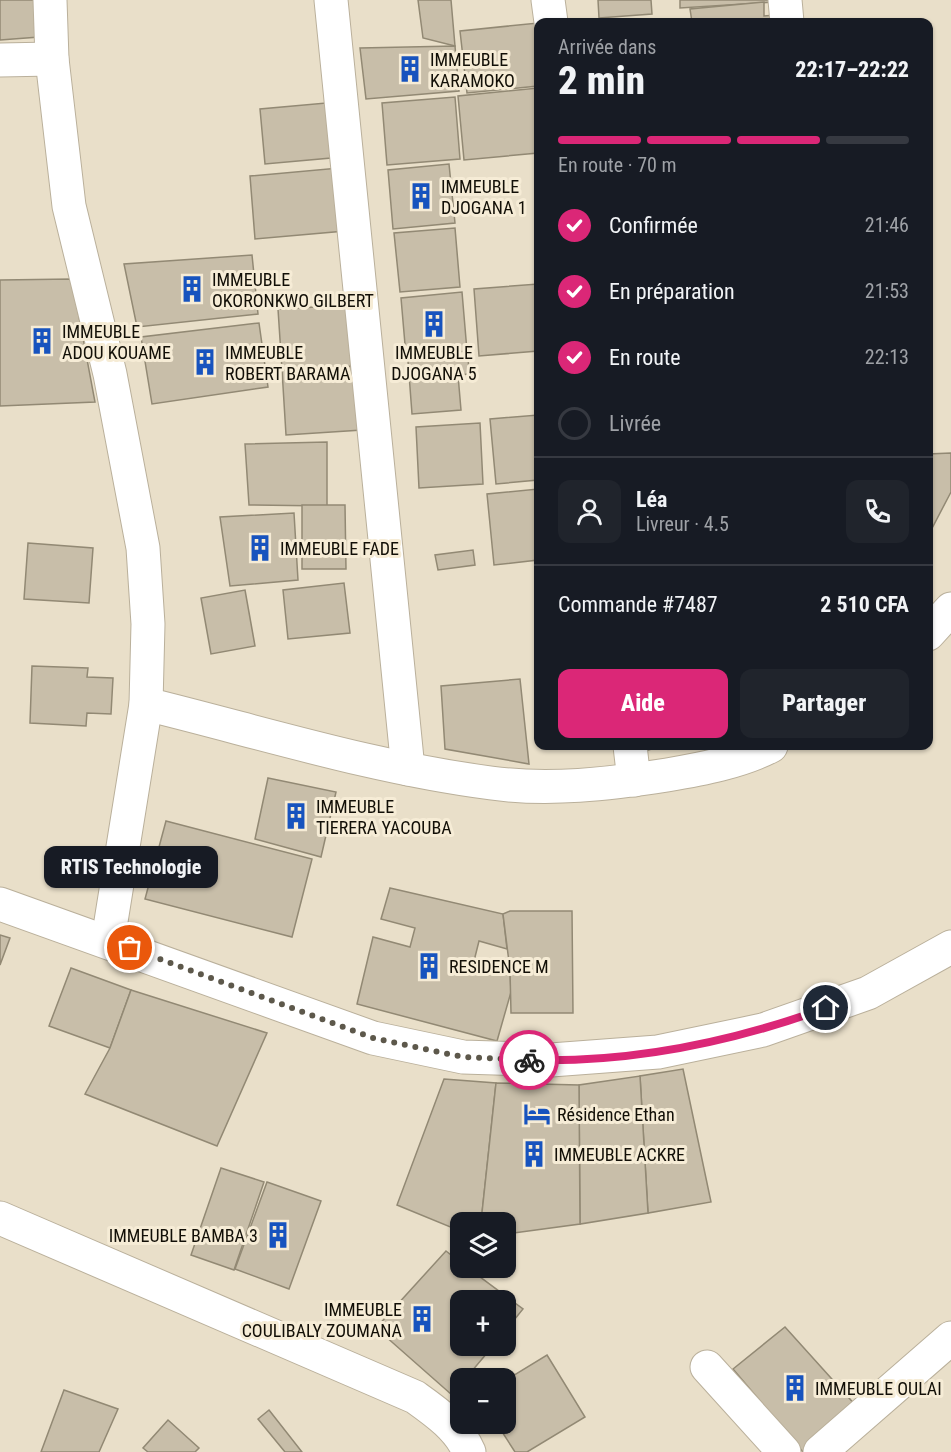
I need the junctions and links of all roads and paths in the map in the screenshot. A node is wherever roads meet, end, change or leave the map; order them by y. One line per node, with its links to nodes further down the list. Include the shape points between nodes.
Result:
1 (50, 0): 7 (street)
2 (332, 0): 14 (street)
3 (548, 0): 5 (street)
4 (785, 0): 6 (street)
5 (550, 18)
6 (787, 18)
7 (52, 59): 8 (street); 11 (street, via 69,206 110,374 143,548 148,624)
8 (0, 60)
9 (951, 609): 10 (street)
10 (933, 629)
11 (146, 704): 14 (street); 17 (street)
12 (630, 750): 15 (street)
13 (760, 750): 15 (street, via 709,768)
14 (408, 769): 15 (street, via 493,783 574,786)
15 (634, 780)
16 (0, 904): 17 (street)
17 (108, 940): 18 (street, via 373,1038 463,1057 552,1060 658,1052 763,1030 868,993)
18 (951, 947)
19 (0, 1218): 22 (street, via 415,1397 438,1413)
20 (951, 1338): 24 (street)
21 (707, 1367): 23 (street)
22 (460, 1448)
23 (784, 1452)
24 (820, 1452)

